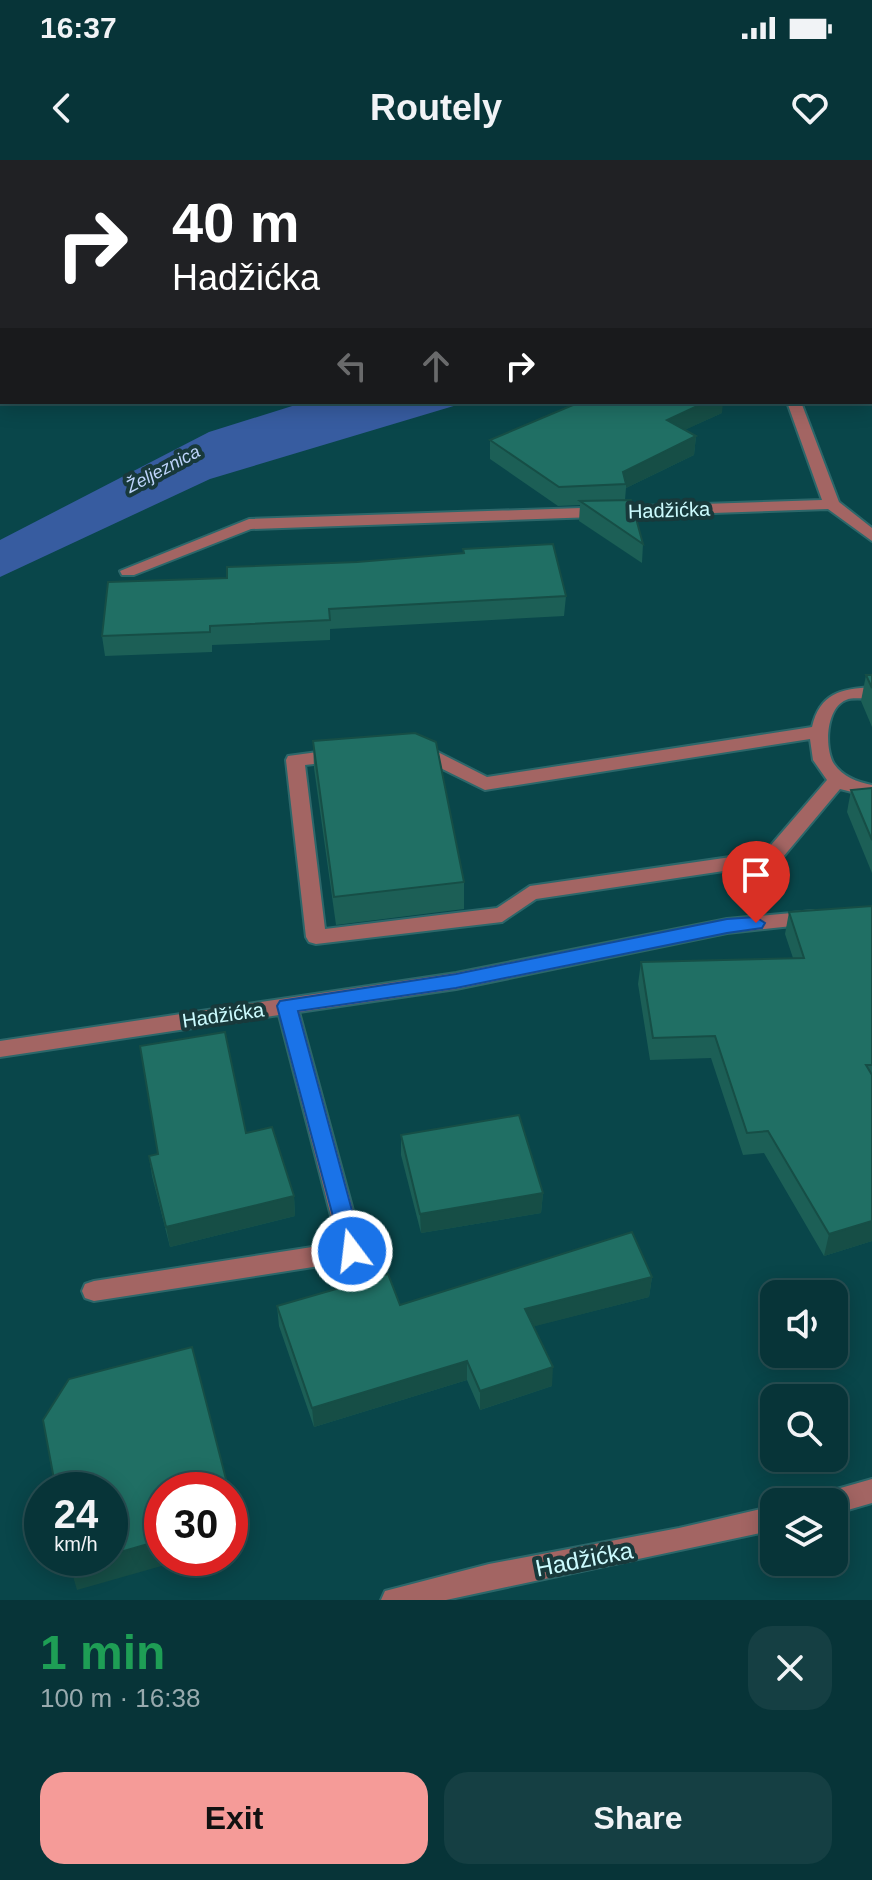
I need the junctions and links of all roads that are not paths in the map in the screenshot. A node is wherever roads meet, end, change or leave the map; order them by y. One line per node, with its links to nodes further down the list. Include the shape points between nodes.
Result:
1 (795, 404): 2 (street)
2 (832, 504): 3 (street); 4 (street, Hadžićka, via 249,524)
3 (872, 536)
4 (128, 571)
5 (872, 693): 6 (street, via 841,696 825,711)
6 (818, 732): 7 (street, via 485,784 411,747); 9 (street, via 818,757)
7 (397, 748)
8 (353, 754): 9 (street, via 295,760 316,937 502,915 530,893 771,858)
9 (837, 781): 10 (street)
10 (872, 791)
11 (828, 917): 12 (street, Hadžićka, via 727,926 456,981)
12 (287, 1006): 13 (street, Hadžićka); 14 (street, via 352,1251)
13 (0, 1049)
14 (94, 1291)
15 (872, 1491): 16 (street)
16 (848, 1498)
17 (760, 1522): 18 (street, Hadžićka, via 710,1536 453,1583)
18 (395, 1600)

